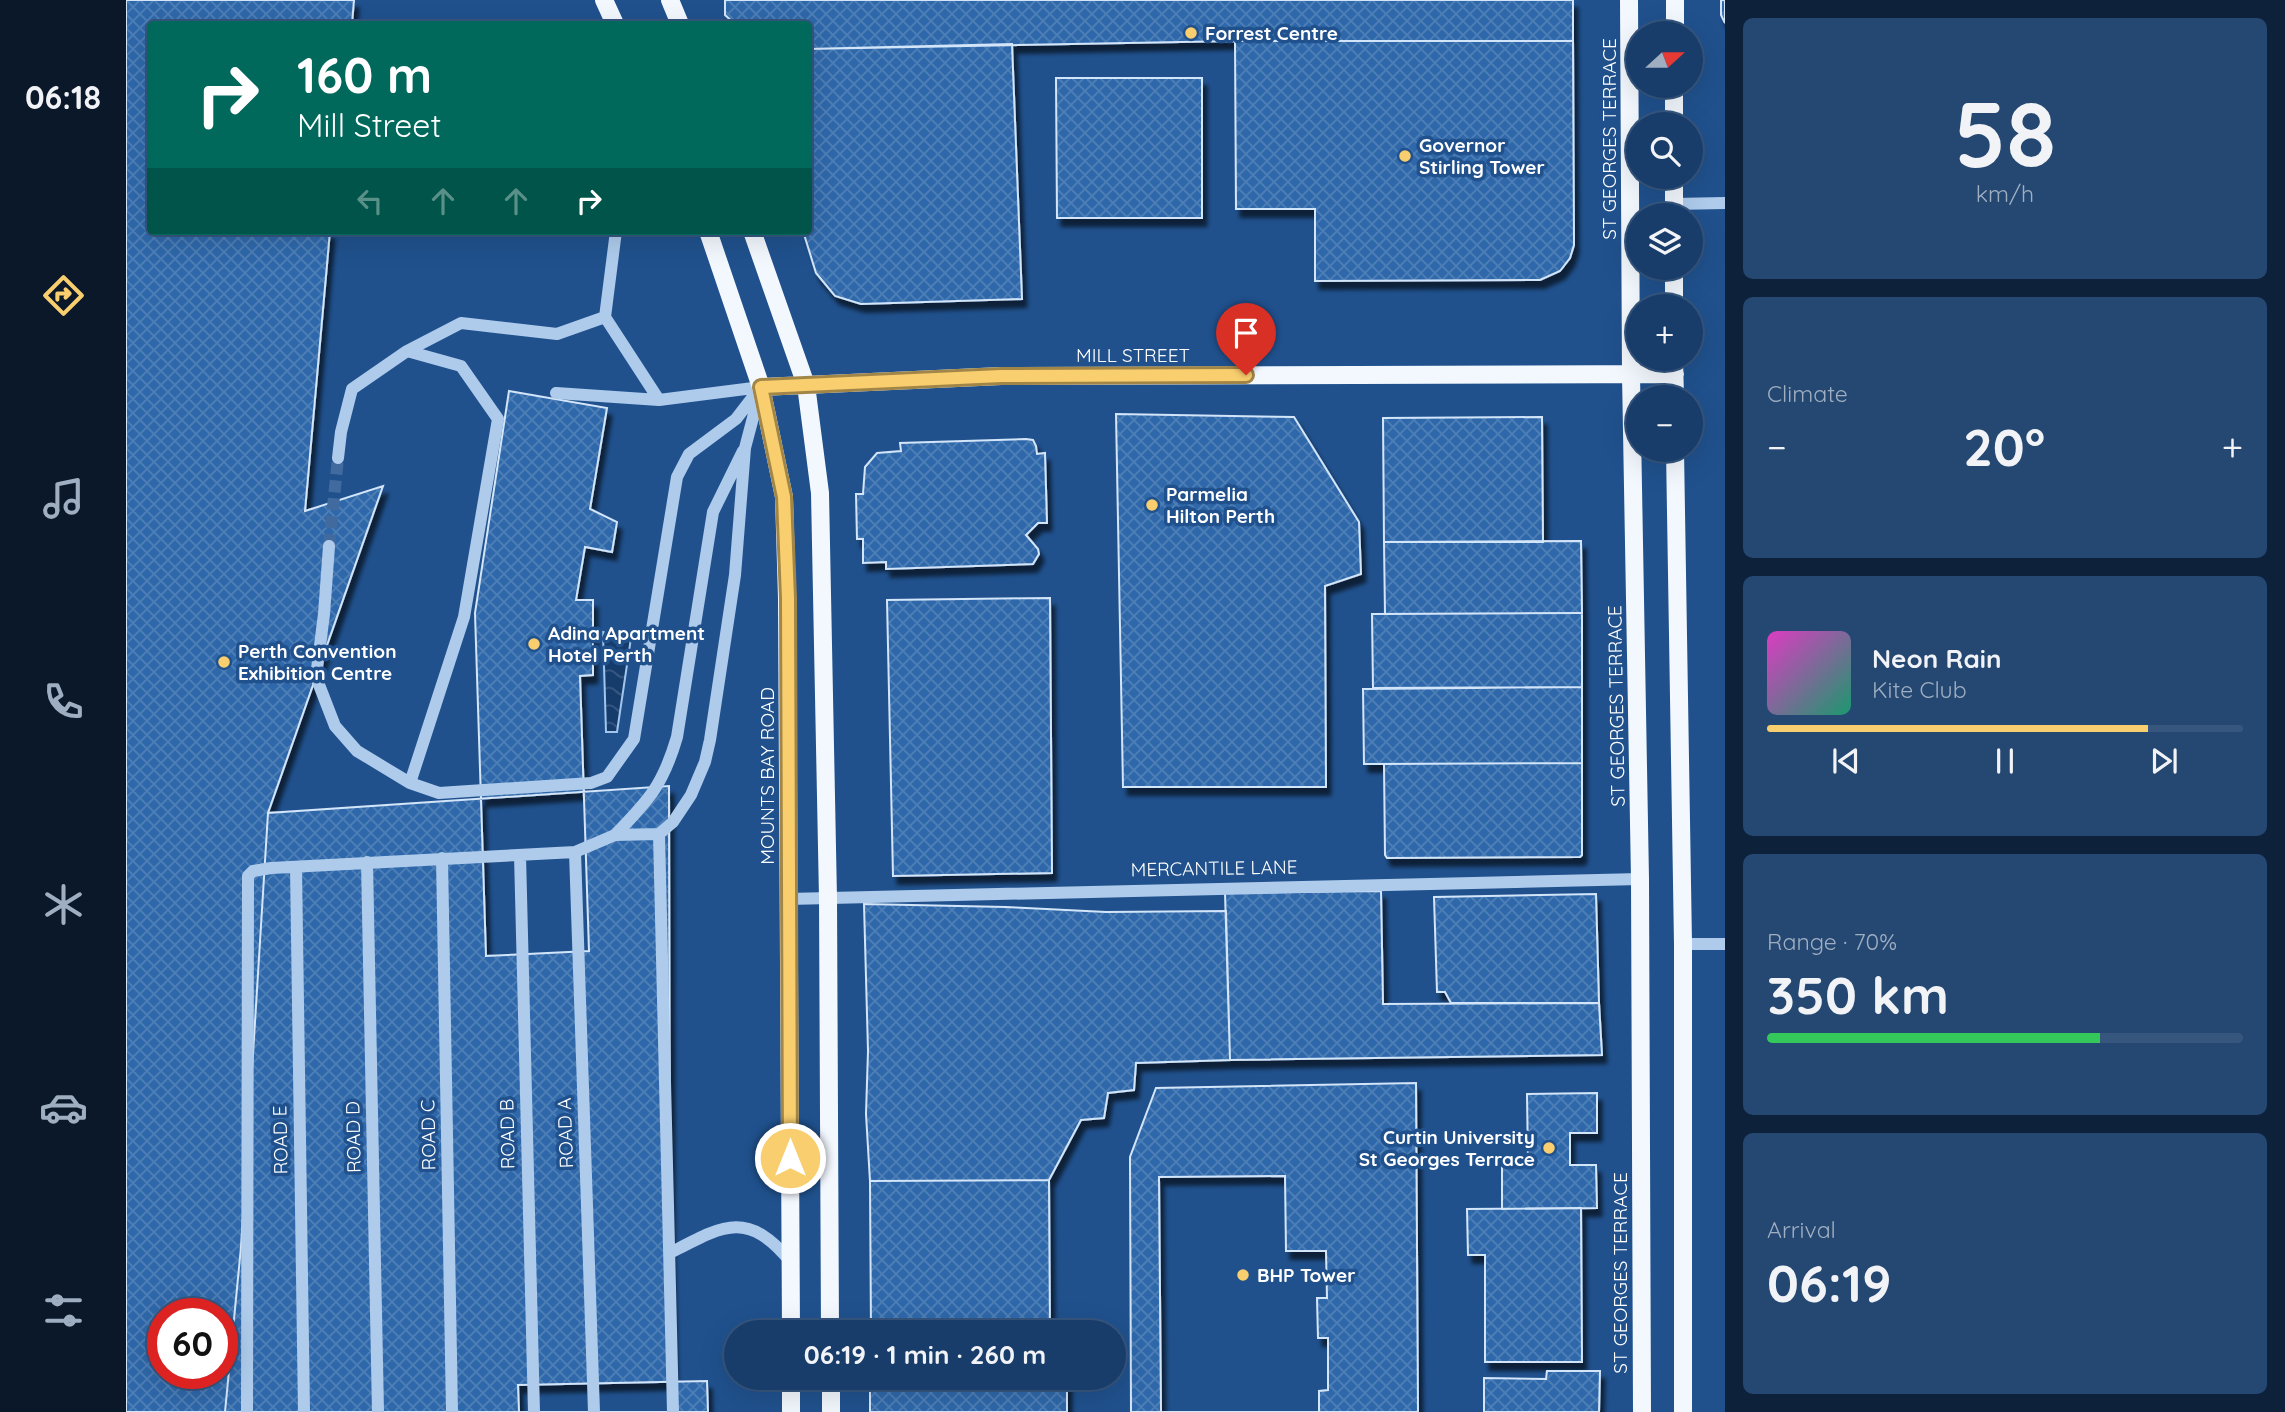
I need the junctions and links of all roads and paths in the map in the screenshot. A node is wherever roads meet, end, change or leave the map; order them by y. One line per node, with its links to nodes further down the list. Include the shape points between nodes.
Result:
1 (604, 0): 5 (main road)
2 (670, 0): 6 (main road)
3 (1629, 0): 16 (main road, ST GEORGES TERRACE)
4 (1675, 0): 7 (main road)
5 (614, 21)
6 (679, 21)
7 (1675, 21)
8 (1725, 203): 9 (street)
9 (1703, 206)
10 (615, 235): 13 (street)
11 (709, 235): 18 (main road, MOUNTS BAY ROAD)
12 (753, 235): 17 (main road)
13 (605, 317): 14 (street, via 557,334 461,323); 20 (street)
14 (407, 351): 22 (street, via 352,389); 25 (street, via 461,366 498,419 464,617)
15 (1650, 371): 16 (main road, MILL STREET)
16 (1630, 375): 17 (main road, MILL STREET, via 1001,376); 33 (main road, ST GEORGES TERRACE)
17 (806, 385): 18 (main road, MILL STREET); 34 (main road, via 821,506)
18 (761, 387): 20 (street); 21 (street); 25 (street, via 736,419 690,454 677,477 634,739 607,777 591,783 439,793); 35 (main road, MOUNTS BAY ROAD, via 784,497)
19 (556, 393): 20 (street)
20 (659, 400)
21 (745, 448): 26 (street, via 735,575 710,740 691,795); 27 (street, via 713,512 669,763 649,800)
22 (338, 458)
23 (1675, 462): 36 (main road)
24 (329, 546): 25 (street, via 316,677 335,726 357,751)
25 (410, 783)
26 (659, 834): 27 (street); 38 (street)
27 (615, 835): 28 (street)
28 (575, 852): 29 (street); 49 (street, ROAD A)
29 (520, 855): 30 (street); 48 (street, ROAD B)
30 (442, 858): 31 (street); 47 (street, ROAD C)
31 (367, 862): 32 (street); 46 (street, ROAD D)
32 (296, 867): 44 (street, via 253,871 247,884); 45 (street, ROAD E)
33 (1640, 879): 34 (street, MERCANTILE LANE); 53 (main road, ST GEORGES TERRACE)
34 (828, 898): 35 (street, MERCANTILE LANE); 41 (main road)
35 (788, 900): 39 (main road, MOUNTS BAY ROAD)
36 (1683, 944): 37 (street); 54 (main road)
37 (1725, 944)
38 (670, 1253): 39 (street, via 708,1233 734,1227 769,1238); 50 (street)
39 (790, 1261): 40 (main road, MOUNTS BAY ROAD)
40 (791, 1320)
41 (831, 1320)
42 (791, 1390): 51 (main road)
43 (831, 1390): 52 (main road)
44 (247, 1412)
45 (304, 1412)
46 (378, 1412)
47 (452, 1412)
48 (534, 1412)
49 (594, 1412)
50 (673, 1412)
51 (792, 1412)
52 (831, 1412)
53 (1642, 1412)
54 (1683, 1412)

